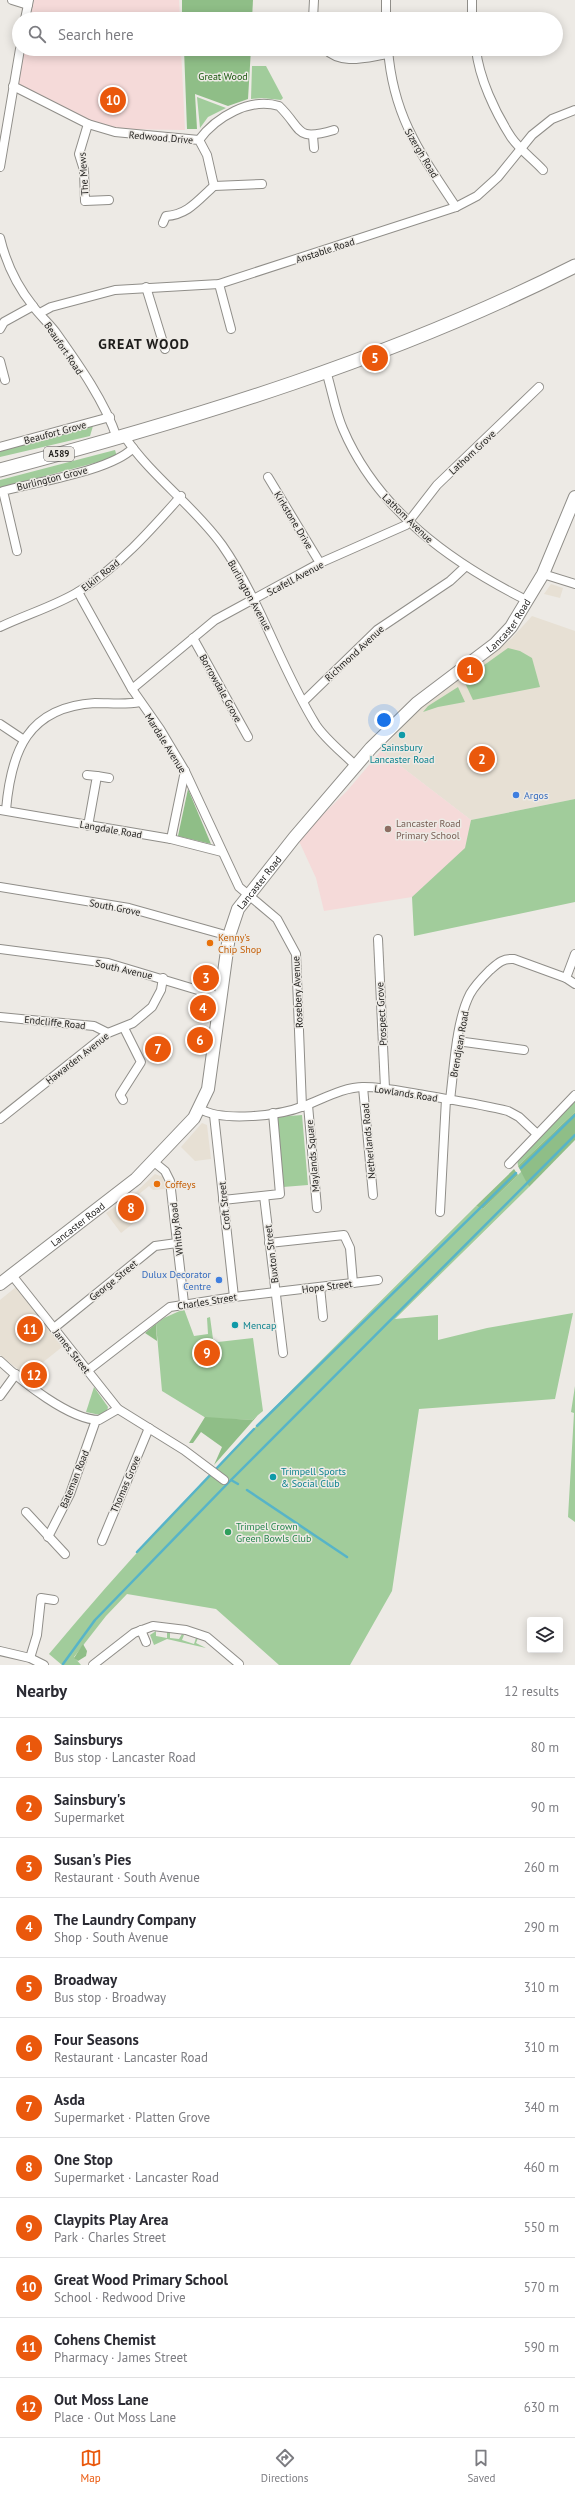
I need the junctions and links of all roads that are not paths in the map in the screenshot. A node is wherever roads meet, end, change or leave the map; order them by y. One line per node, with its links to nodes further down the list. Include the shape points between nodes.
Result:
1 (12, 0): 5 (street)
2 (314, 0): 6 (street)
3 (386, 0): 7 (street)
4 (472, 0): 8 (street)
5 (28, 3)
6 (313, 12)
7 (386, 12)
8 (472, 12)
9 (19, 56): 14 (street)
10 (334, 56): 11 (street, via 345,60)
11 (366, 56)
12 (389, 56): 27 (street, Sizergh Road, via 394,94 404,122 417,148)
13 (478, 56): 20 (street, via 490,96 511,137)
14 (13, 86): 16 (street, Redwood Drive); 22 (street)
15 (575, 110): 20 (street, Anstable Road, via 552,119)
16 (88, 124): 19 (street, Redwood Drive, via 141,136 157,135); 26 (street, The Mews, via 80,154 84,170 85,201)
17 (334, 130): 18 (street)
18 (313, 136): 19 (street, via 297,129 279,106 261,103 236,110 211,125); 21 (street)
19 (200, 140): 25 (street, Redwood Drive)
20 (521, 147): 23 (street); 27 (street, Anstable Road, via 498,177 477,196)
21 (314, 148)
22 (0, 167)
23 (543, 170)
24 (262, 184): 25 (street)
25 (214, 186): 28 (street, via 187,211)
26 (109, 200)
27 (456, 207): 32 (street, Anstable Road)
28 (164, 216)
29 (0, 238): 30 (street, Beaufort Road)
30 (2, 255): 34 (street, Beaufort Road)
31 (575, 266): 40 (main road, A589, via 462,319)
32 (218, 284): 33 (street, Anstable Road); 37 (street)
33 (146, 287): 35 (street, Anstable Road, via 115,290 51,307); 38 (street)
34 (33, 306): 35 (street, Beaufort Road); 36 (street, via 4,322)
35 (40, 313): 43 (street, Beaufort Road, via 56,333)
36 (0, 329)
37 (231, 329)
38 (165, 349)
39 (0, 361): 41 (street)
40 (326, 371): 44 (main road, A589); 51 (street, Lathom Avenue, via 343,429 356,454 386,498)
41 (4, 380)
42 (539, 387): 51 (street, Lathom Grove, via 437,485)
43 (110, 417): 44 (street, Beaufort Road); 45 (street, Beaufort Grove)
44 (121, 438): 46 (street, Burlington Avenue); 47 (main road, A589)
45 (0, 448)
46 (133, 448): 49 (street, Burlington Avenue); 52 (street, Burlington Grove, via 107,464 3,491)
47 (0, 470)
48 (268, 478): 53 (street, Kirkstone Drive)
49 (181, 496): 57 (street, Elkin Road, via 116,563); 58 (street, Burlington Avenue, via 222,545)
50 (575, 498): 55 (main road, Lancaster Road)
51 (409, 521): 53 (street, Scafell Avenue, via 393,532); 54 (street, Lathom Avenue)
52 (17, 551)
53 (320, 563): 58 (street, Scafell Avenue)
54 (465, 566): 59 (street, Lathom Avenue); 63 (street, Richmond Avenue, via 450,581 377,630)
55 (543, 574): 56 (street); 59 (main road, Lancaster Road)
56 (575, 584)
57 (78, 592): 60 (street, Elkin Road); 62 (street, Mardale Avenue)
58 (254, 600): 61 (street, Scafell Avenue, via 215,620); 63 (street, Burlington Avenue)
59 (528, 601): 68 (main road, Lancaster Road, via 511,627 495,644 417,704)
60 (0, 627)
61 (193, 638): 62 (street, Scafell Avenue); 66 (street, Borrowdale Grove)
62 (132, 689): 64 (street, Mardale Avenue)
63 (304, 701): 68 (street, Burlington Avenue, via 320,730)
64 (140, 702): 67 (street, via 68,707 41,721); 69 (street, Mardale Avenue)
65 (0, 724): 67 (street)
66 (248, 737)
67 (24, 740): 73 (street, via 12,764)
68 (356, 766): 78 (main road, Lancaster Road)
69 (185, 771): 75 (street); 76 (street, Mardale Avenue)
70 (87, 775): 71 (street)
71 (97, 776): 72 (street); 74 (street)
72 (109, 778)
73 (3, 810): 74 (street, Langdale Road)
74 (88, 826): 75 (street, Langdale Road)
75 (171, 839): 76 (street, Langdale Road)
76 (222, 852): 78 (street, Mardale Avenue, via 239,887)
77 (0, 887): 79 (street, South Grove, via 129,908)
78 (248, 896): 79 (main road, Lancaster Road, via 238,909); 97 (street, Rosebery Avenue, via 277,919 296,954)
79 (229, 936): 86 (main road, Lancaster Road)
80 (378, 940): 93 (street, Prospect Grove)
81 (0, 949): 83 (street, South Avenue, via 108,963)
82 (575, 954): 84 (street)
83 (163, 978): 86 (street, South Avenue); 88 (street, Hawarden Avenue, via 161,990 152,1007)
84 (566, 978): 85 (street, Brendjean Road); 90 (street, Brendjean Road, via 506,958 470,993)
85 (575, 984)
86 (221, 997): 98 (main road, Lancaster Road, via 211,1077)
87 (0, 1017): 89 (street, Endcliffe Road, via 94,1026)
88 (124, 1028): 89 (street, Hawarden Avenue); 96 (street, via 141,1062 120,1094)
89 (108, 1033): 101 (street, Hawarden Avenue)
90 (457, 1041): 91 (street); 95 (street, Brendjean Road)
91 (524, 1050)
92 (363, 1087): 93 (street, Lowlands Road); 97 (street, Lowlands Road, via 330,1095); 106 (street, Netherlands Road)
93 (385, 1088): 95 (street, Lowlands Road)
94 (575, 1095): 102 (street)
95 (448, 1099): 102 (street, Lowlands Road, via 508,1111 519,1117); 109 (street, Brendjean Road)
96 (124, 1100)
97 (305, 1106): 99 (street, Lowlands Road); 108 (street, Maylands Square)
98 (200, 1109): 100 (street, Lowlands Road); 103 (main road, Lancaster Road)
99 (273, 1113): 100 (street, Lowlands Road); 105 (street, via 280,1194)
100 (214, 1115): 107 (street, Croft Street)
101 (0, 1119)
102 (536, 1133): 104 (street)
103 (154, 1162): 110 (street, Whitby Road, via 169,1177); 112 (main road, Lancaster Road, via 84,1220)
104 (509, 1164)
105 (264, 1196): 107 (street); 111 (street, Buxton Street)
106 (373, 1196)
107 (223, 1200): 118 (street, Croft Street)
108 (317, 1208)
109 (440, 1212)
110 (177, 1243): 119 (street, Whitby Road); 121 (street, George Street, via 155,1246)
111 (269, 1243): 114 (street, via 344,1235 350,1248); 117 (street, Buxton Street)
112 (11, 1274): 115 (main road, Lancaster Road); 121 (street, James Street)
113 (378, 1280): 114 (street, Hope Street)
114 (353, 1283): 116 (street, Hope Street)
115 (0, 1284)
116 (320, 1287): 117 (street, Hope Street); 120 (street)
117 (275, 1292): 118 (street, Charles Street); 122 (street, Buxton Street)
118 (234, 1297): 119 (street, Charles Street)
119 (184, 1303): 124 (street, Charles Street, via 164,1310)
120 (323, 1317)
121 (54, 1328): 124 (street, James Street)
122 (282, 1353)
123 (0, 1361): 125 (street)
124 (87, 1371): 127 (street, James Street)
125 (16, 1374): 126 (street); 128 (street, via 60,1406)
126 (0, 1396)
127 (118, 1409): 128 (street, via 103,1420); 129 (street, James Street)
128 (96, 1420): 132 (street, Bateman Road, via 70,1494)
129 (149, 1428): 130 (street, James Street); 133 (street, Thomas Grove)
130 (224, 1480)
131 (26, 1512): 132 (street)
132 (48, 1537): 134 (street)
133 (102, 1541)
134 (64, 1554)
135 (54, 1600): 139 (street, via 41,1598 37,1636)
136 (141, 1630): 137 (street); 140 (street, via 161,1626 197,1634 212,1641); 142 (street)
137 (146, 1642)
138 (0, 1651): 139 (street)
139 (30, 1658): 141 (street)
140 (239, 1664)
141 (44, 1665)
142 (93, 1665)

